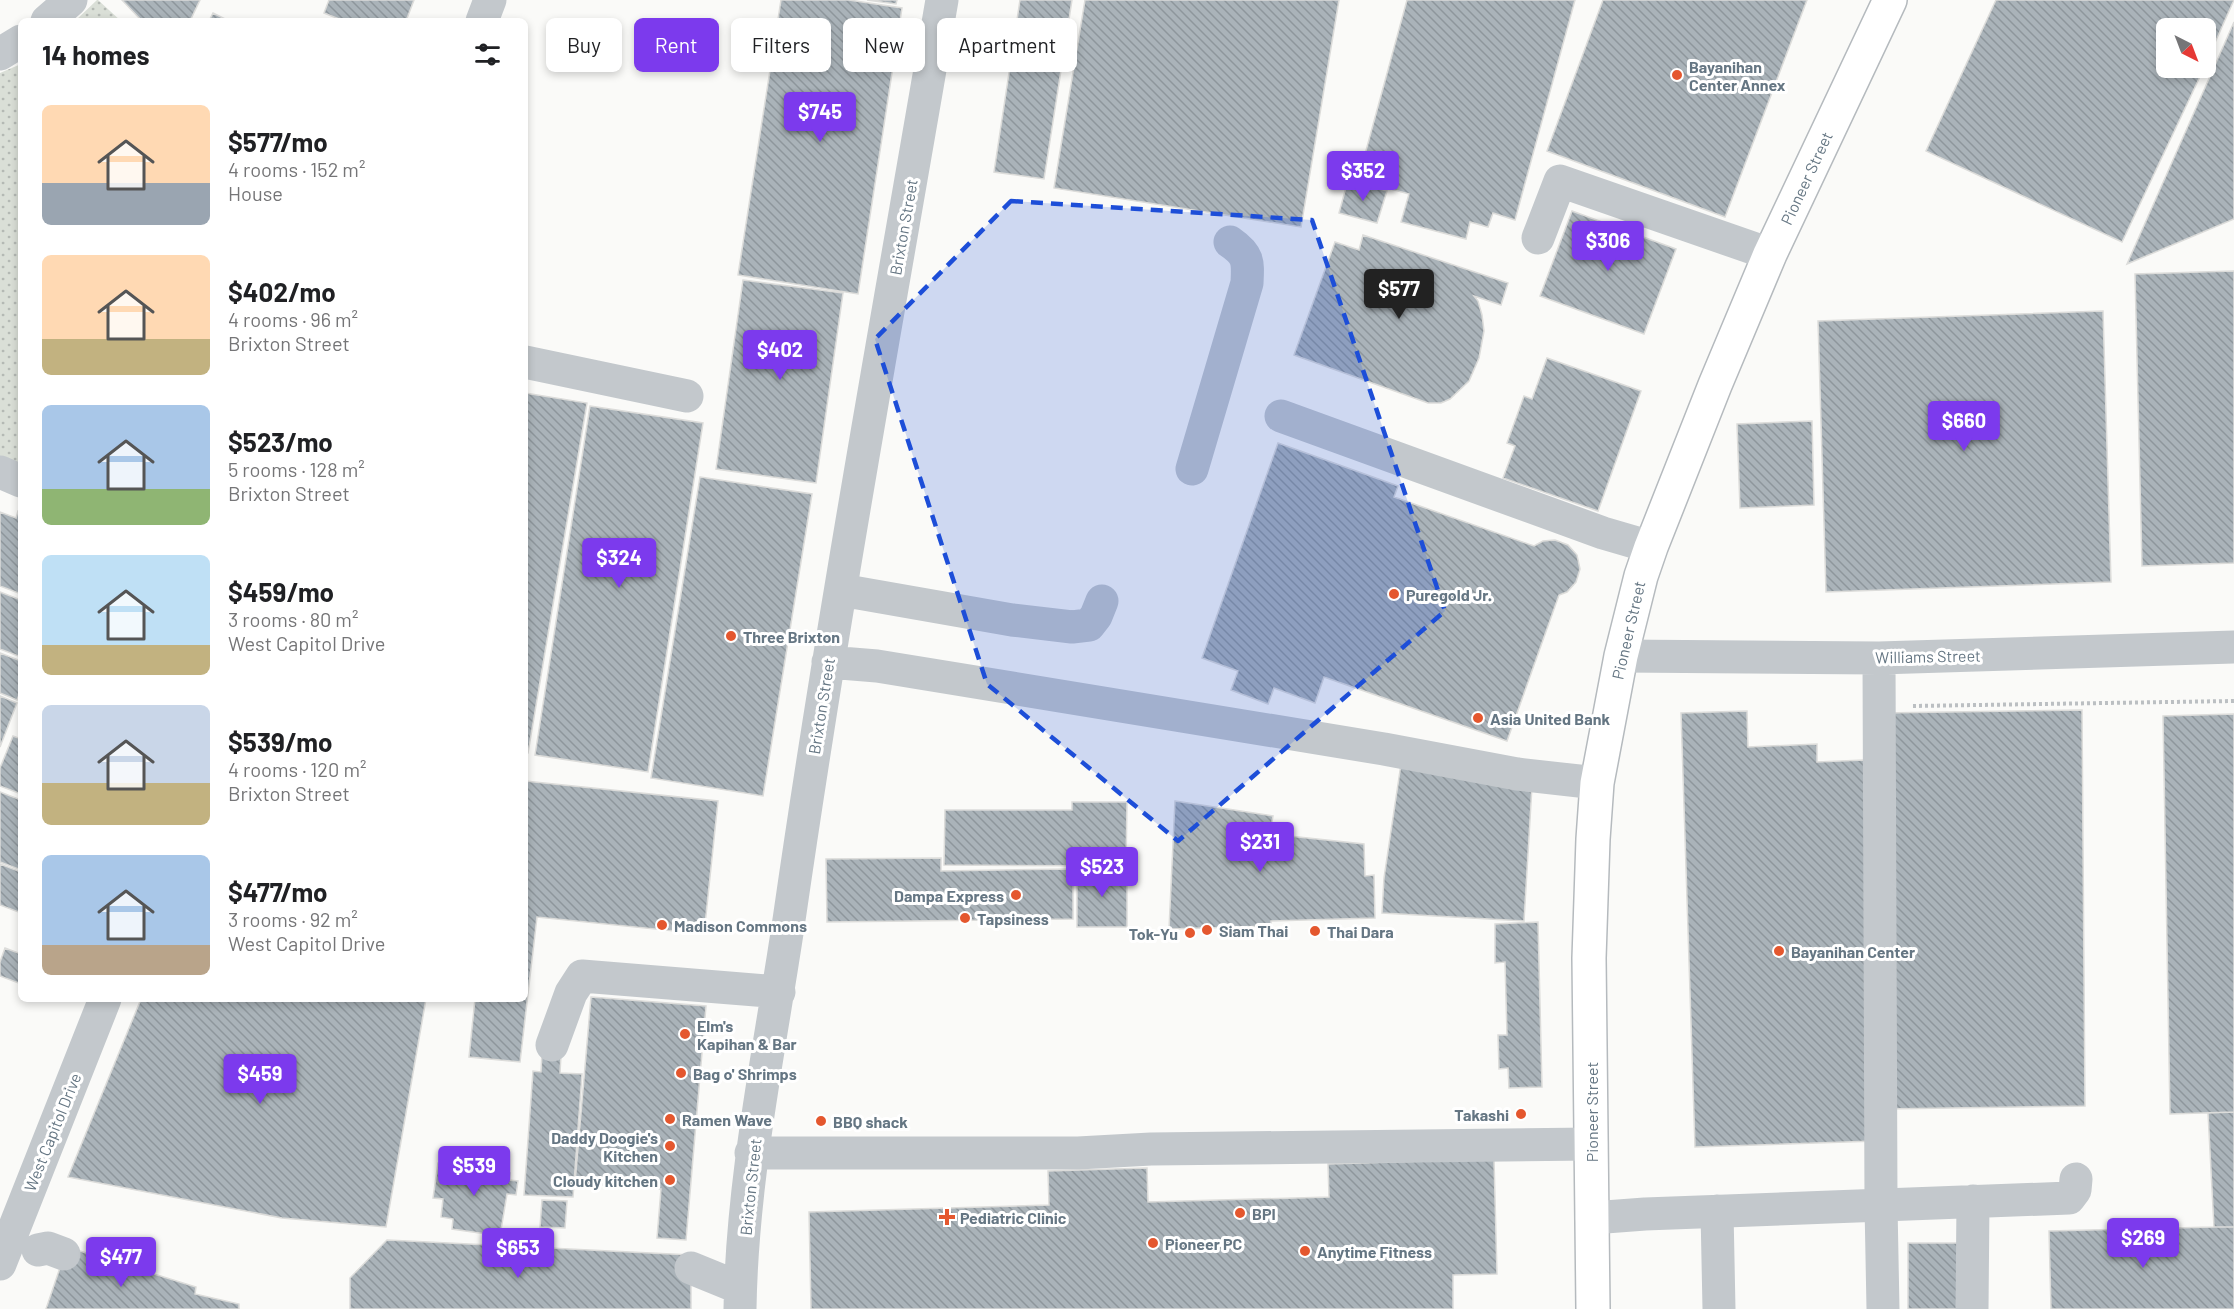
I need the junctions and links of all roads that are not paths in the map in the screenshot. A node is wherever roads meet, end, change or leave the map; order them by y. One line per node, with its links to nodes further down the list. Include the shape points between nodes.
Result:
1 (71, 0): 5 (street)
2 (490, 0): 6 (street)
3 (942, 0): 19 (street, Brixton Street)
4 (1890, 0): 11 (main road, Pioneer Street)
5 (50, 18)
6 (483, 18)
7 (18, 43): 8 (street)
8 (0, 54)
9 (1538, 238): 11 (street, via 1560,181)
10 (1230, 242): 15 (street, via 1243,250 1248,263 1247,283)
11 (1770, 254): 18 (main road, Pioneer Street)
12 (528, 363): 13 (street)
13 (687, 396)
14 (1281, 416): 18 (street)
15 (1192, 469)
16 (0, 472): 17 (street)
17 (18, 480)
18 (1651, 547): 22 (main road, Pioneer Street)
19 (841, 590): 20 (street, via 1072,627 1089,625); 24 (street, Brixton Street)
20 (1102, 601)
21 (2234, 647): 23 (street, Williams Street)
22 (1621, 656): 23 (street, Williams Street); 25 (main road, Pioneer Street)
23 (1879, 658): 33 (street)
24 (828, 662): 25 (street, via 877,666 1517,774); 26 (street, Brixton Street)
25 (1597, 783): 29 (main road, Pioneer Street, via 1589,958)
26 (779, 992): 28 (street, via 582,976 571,993); 30 (street, Brixton Street)
27 (104, 1002): 36 (street, West Capitol Drive)
28 (552, 1045)
29 (1592, 1144): 30 (street, via 1078,1153); 35 (main road, Pioneer Street)
30 (752, 1153): 38 (street, Brixton Street)
31 (2076, 1179): 32 (street, via 2069,1198)
32 (1973, 1201): 33 (street); 42 (street)
33 (1881, 1205): 34 (street); 41 (street)
34 (1717, 1211): 35 (street); 40 (street)
35 (1592, 1218): 39 (main road, Pioneer Street)
36 (0, 1264)
37 (692, 1268): 38 (street)
38 (740, 1298)
39 (1593, 1309)
40 (1719, 1309)
41 (1883, 1309)
42 (1972, 1309)

